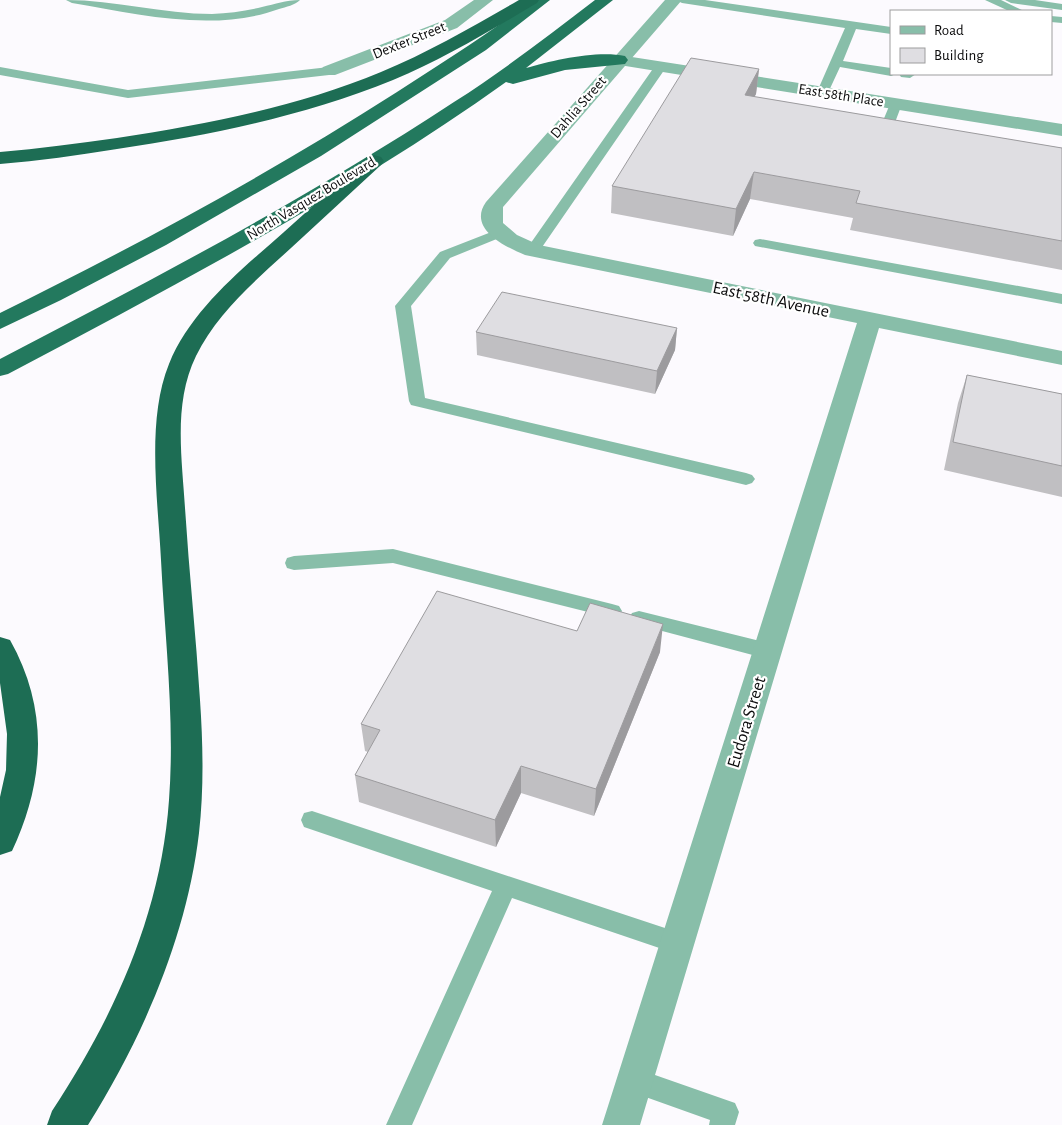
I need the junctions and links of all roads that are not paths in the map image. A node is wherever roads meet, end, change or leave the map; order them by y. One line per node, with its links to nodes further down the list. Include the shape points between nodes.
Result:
1 (72, 0): 2 (lane, via 199,18 241,15 276,8)
2 (294, 0)
3 (486, 0): 19 (street, Dexter Street, via 451,24)
4 (530, 0): 26 (highway, via 424,59 372,82 318,100 203,129 138,141)
5 (542, 0): 33 (highway, via 369,119 260,184)
6 (605, 0): 23 (highway, North Vasquez Boulevard)
7 (674, 0): 15 (street, Dahlia Street)
8 (682, 0): 13 (lane)
9 (991, 0): 12 (lane)
10 (1011, 0): 11 (lane)
11 (1062, 7)
12 (1016, 10)
13 (852, 26): 14 (lane); 16 (lane)
14 (890, 31)
15 (619, 60): 17 (street, East 58th Place); 23 (highway, via 563,63 539,69); 28 (street, Dahlia Street, via 493,206)
16 (836, 63): 20 (lane); 21 (lane)
17 (661, 66): 21 (street, East 58th Place); 30 (lane)
18 (0, 71): 19 (lane, via 128,94)
19 (329, 71)
20 (890, 72)
21 (823, 92): 22 (street, East 58th Place)
22 (896, 104): 24 (street, East 58th Place); 25 (lane, via 886,128)
23 (460, 105): 27 (highway, North Vasquez Boulevard)
24 (1062, 130)
25 (916, 133)
26 (0, 158)
27 (374, 161): 35 (highway, North Vasquez Boulevard, via 174,278); 45 (highway, via 245,279 217,309 185,355 175,383 168,433 186,752 178,865 147,974 88,1092)
28 (495, 226): 30 (street, East 58th Avenue, via 509,241); 36 (lane, via 445,255 404,306 417,401)
29 (760, 243): 31 (lane)
30 (533, 250): 32 (street, East 58th Avenue)
31 (1062, 299)
32 (870, 319): 34 (street, East 58th Avenue); 39 (street, Eudora Street)
33 (0, 322)
34 (1062, 358)
35 (0, 369)
36 (746, 479)
37 (294, 563): 39 (lane, via 393,556)
38 (0, 648): 41 (highway, via 20,698 22,757 19,786)
39 (768, 651): 43 (street, Eudora Street)
40 (312, 820): 42 (lane)
41 (0, 841)
42 (506, 885): 43 (lane); 46 (lane)
43 (677, 943): 44 (street, Eudora Street)
44 (635, 1081): 47 (street, Eudora Street); 48 (lane, via 726,1112)
45 (66, 1125)
46 (399, 1125)
47 (621, 1125)
48 (722, 1125)

